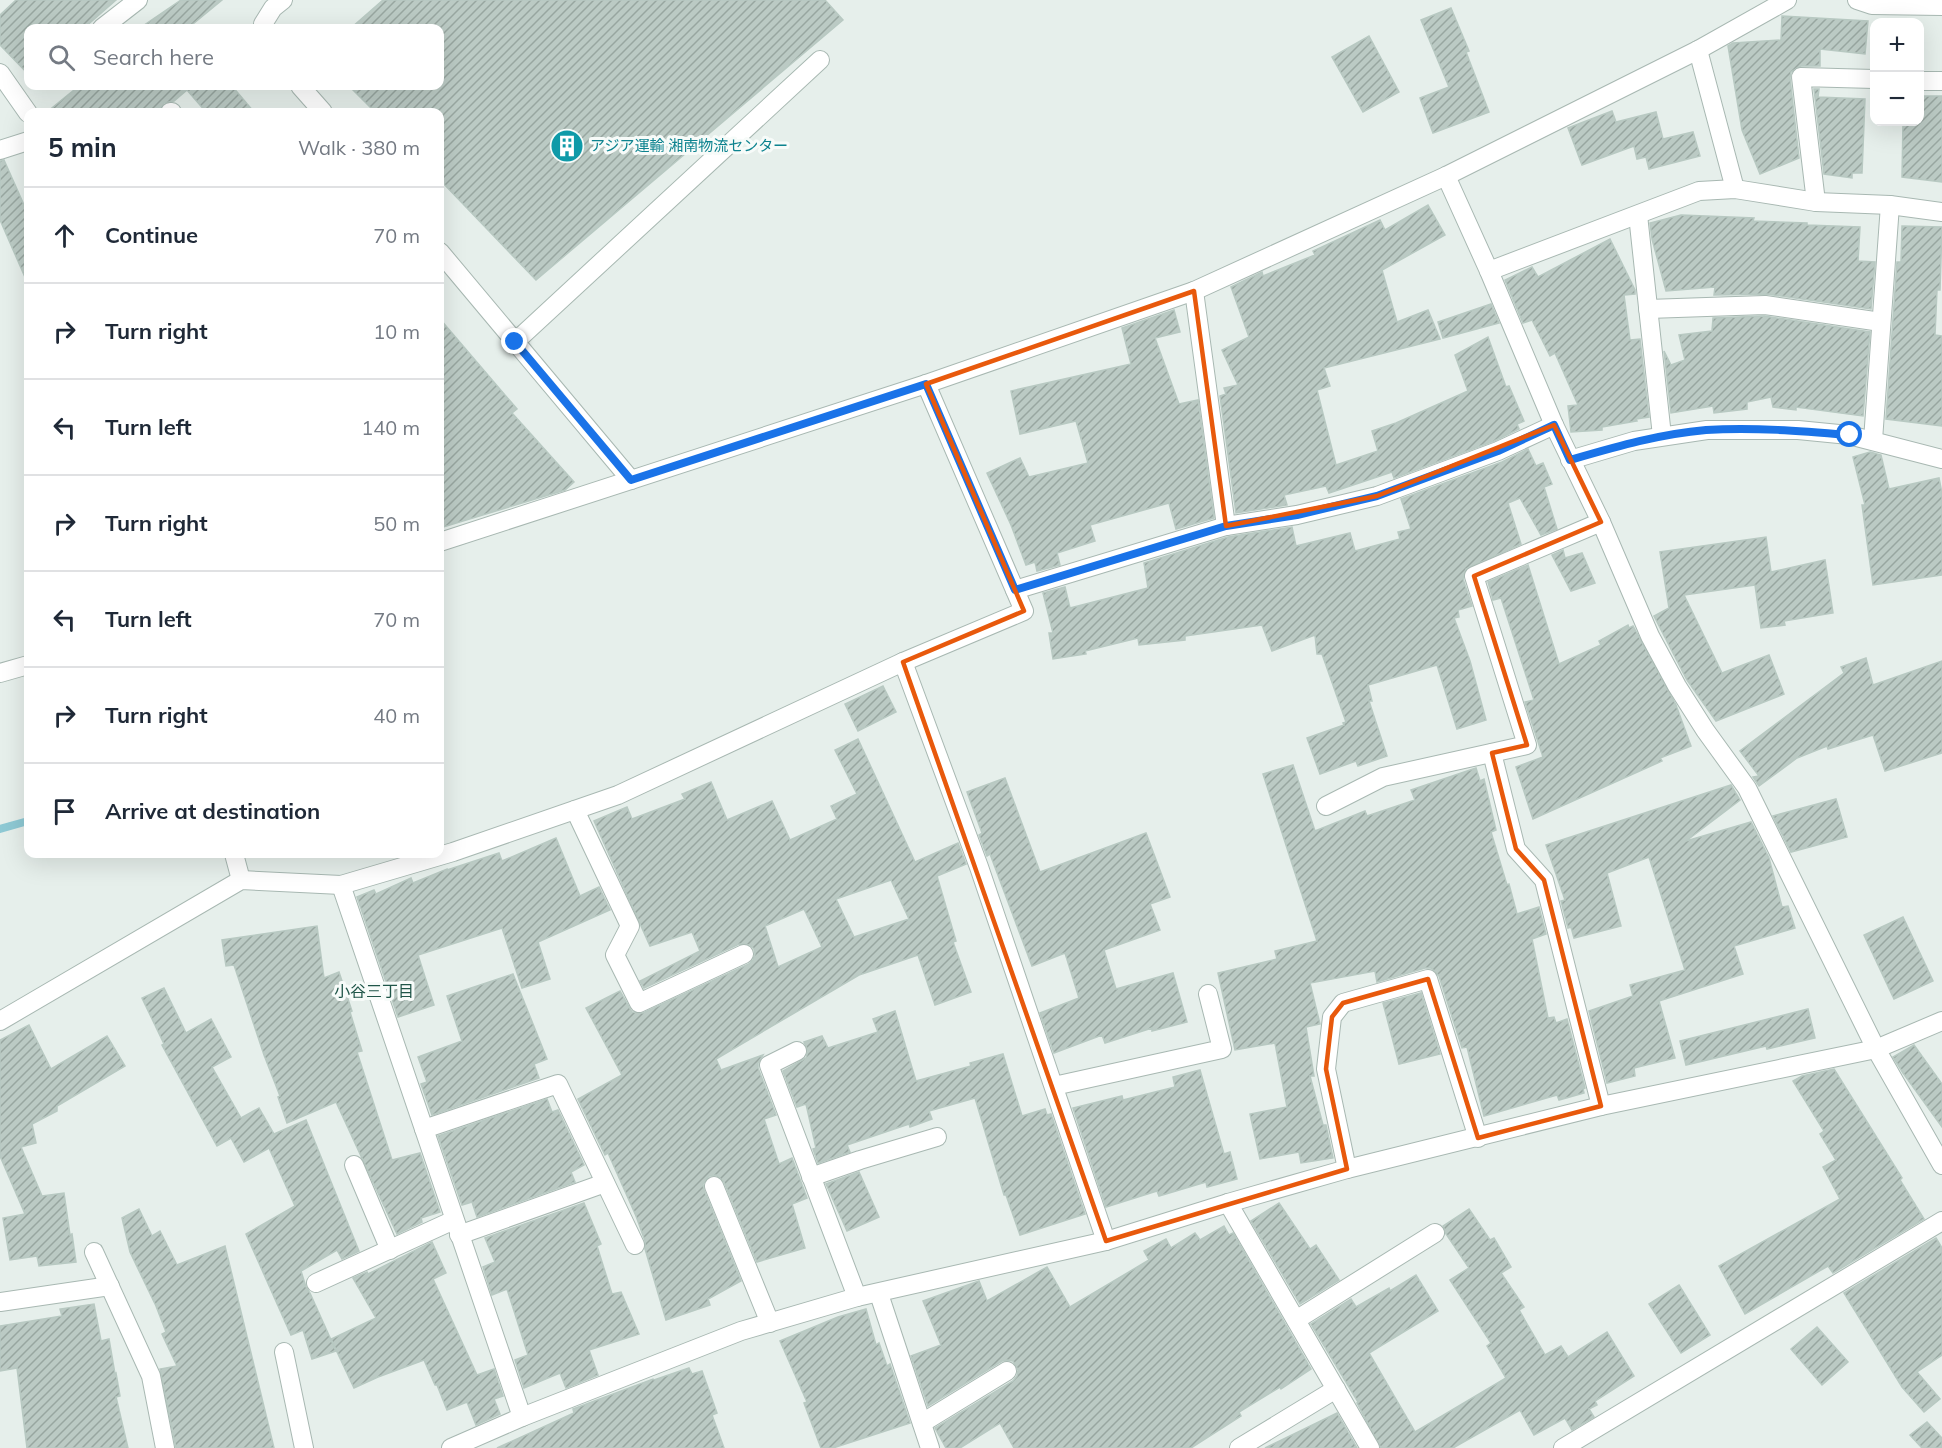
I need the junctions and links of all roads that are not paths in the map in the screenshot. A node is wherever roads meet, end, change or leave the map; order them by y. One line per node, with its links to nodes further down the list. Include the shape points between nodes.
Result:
1 (138, 0): 6 (street)
2 (283, 0): 7 (street)
3 (1786, 0): 8 (street)
4 (1857, 0): 5 (street, via 1872,5)
5 (1942, 6)
6 (107, 24)
7 (263, 24)
8 (1698, 50): 20 (street); 21 (street)
9 (820, 60): 31 (street)
10 (0, 73): 15 (street)
11 (1870, 79): 22 (street, via 1801,77)
12 (1924, 81): 13 (street)
13 (1942, 81)
14 (304, 90): 17 (street)
15 (23, 91): 16 (street)
16 (27, 108)
17 (319, 108)
18 (24, 142): 19 (street)
19 (0, 150)
20 (1446, 176): 27 (street); 28 (street)
21 (1735, 189): 22 (street); 25 (street, via 1699,191)
22 (1816, 202): 23 (street)
23 (1890, 205): 24 (street); 30 (street)
24 (1942, 212)
25 (1638, 215): 27 (street); 29 (street)
26 (444, 257): 31 (street)
27 (1489, 271): 33 (street)
28 (1194, 291): 32 (street); 40 (street)
29 (1648, 309): 30 (street, via 1765,305); 34 (street)
30 (1881, 322): 35 (street)
31 (515, 342): 38 (street)
32 (926, 384): 38 (street); 42 (street)
33 (1554, 425): 37 (street); 40 (street, via 1498,451 1377,496 1297,515)
34 (1662, 436): 35 (street, via 1707,430 1798,430); 37 (street)
35 (1873, 440): 36 (street)
36 (1942, 459)
37 (1570, 460): 39 (street)
38 (631, 480): 41 (street)
39 (1601, 522): 46 (street, via 1474,576 1527,745); 58 (street, via 1650,636 1705,730 1747,788)
40 (1226, 526): 42 (street)
41 (444, 541)
42 (1015, 590): 43 (street, via 1024,611)
43 (903, 662): 48 (street, via 618,795); 60 (street)
44 (24, 666): 45 (street)
45 (0, 673)
46 (1492, 753): 47 (street, via 1383,777); 61 (street, via 1516,849 1545,880)
47 (1326, 806)
48 (574, 810): 49 (street); 54 (street, via 630,926 615,956 639,1003)
49 (444, 855)
50 (235, 858): 52 (street)
51 (433, 858): 53 (street)
52 (241, 880): 53 (street); 56 (street)
53 (341, 885): 62 (street)
54 (744, 954)
55 (1208, 994): 60 (street, via 1222,1049)
56 (0, 1021)
57 (1942, 1021): 58 (street)
58 (1876, 1049): 61 (street); 66 (street)
59 (797, 1051): 68 (street, via 769,1065)
60 (1054, 1086): 75 (street)
61 (1601, 1106): 64 (street)
62 (424, 1129): 69 (street, via 558,1084); 73 (street)
63 (937, 1137): 68 (street)
64 (1478, 1138): 67 (street); 67 (street, via 1428,979 1343,1003 1332,1017 1326,1069)
65 (354, 1165): 77 (street)
66 (1942, 1165)
67 (1347, 1169): 71 (street)
68 (811, 1177): 82 (street)
69 (605, 1183): 73 (street); 76 (street)
70 (714, 1186): 85 (street)
71 (1228, 1203): 75 (street); 84 (street)
72 (1942, 1221): 97 (street)
73 (457, 1228): 77 (street); 89 (street)
74 (1435, 1233): 84 (street)
75 (1106, 1241): 81 (street)
76 (635, 1245)
77 (390, 1250): 79 (street)
78 (94, 1252): 80 (street)
79 (316, 1283)
80 (110, 1286): 83 (street); 91 (street, via 152,1376)
81 (879, 1294): 82 (street); 90 (street)
82 (857, 1297): 85 (street)
83 (0, 1302)
84 (1296, 1320): 88 (street)
85 (770, 1323): 89 (street)
86 (284, 1352): 92 (street)
87 (1006, 1371): 90 (street)
88 (1336, 1389): 95 (street); 96 (street)
89 (522, 1418): 93 (street)
90 (922, 1423): 94 (street)
91 (165, 1448)
92 (304, 1448)
93 (451, 1448)
94 (930, 1448)
95 (1239, 1448)
96 (1370, 1448)
97 (1563, 1448)

